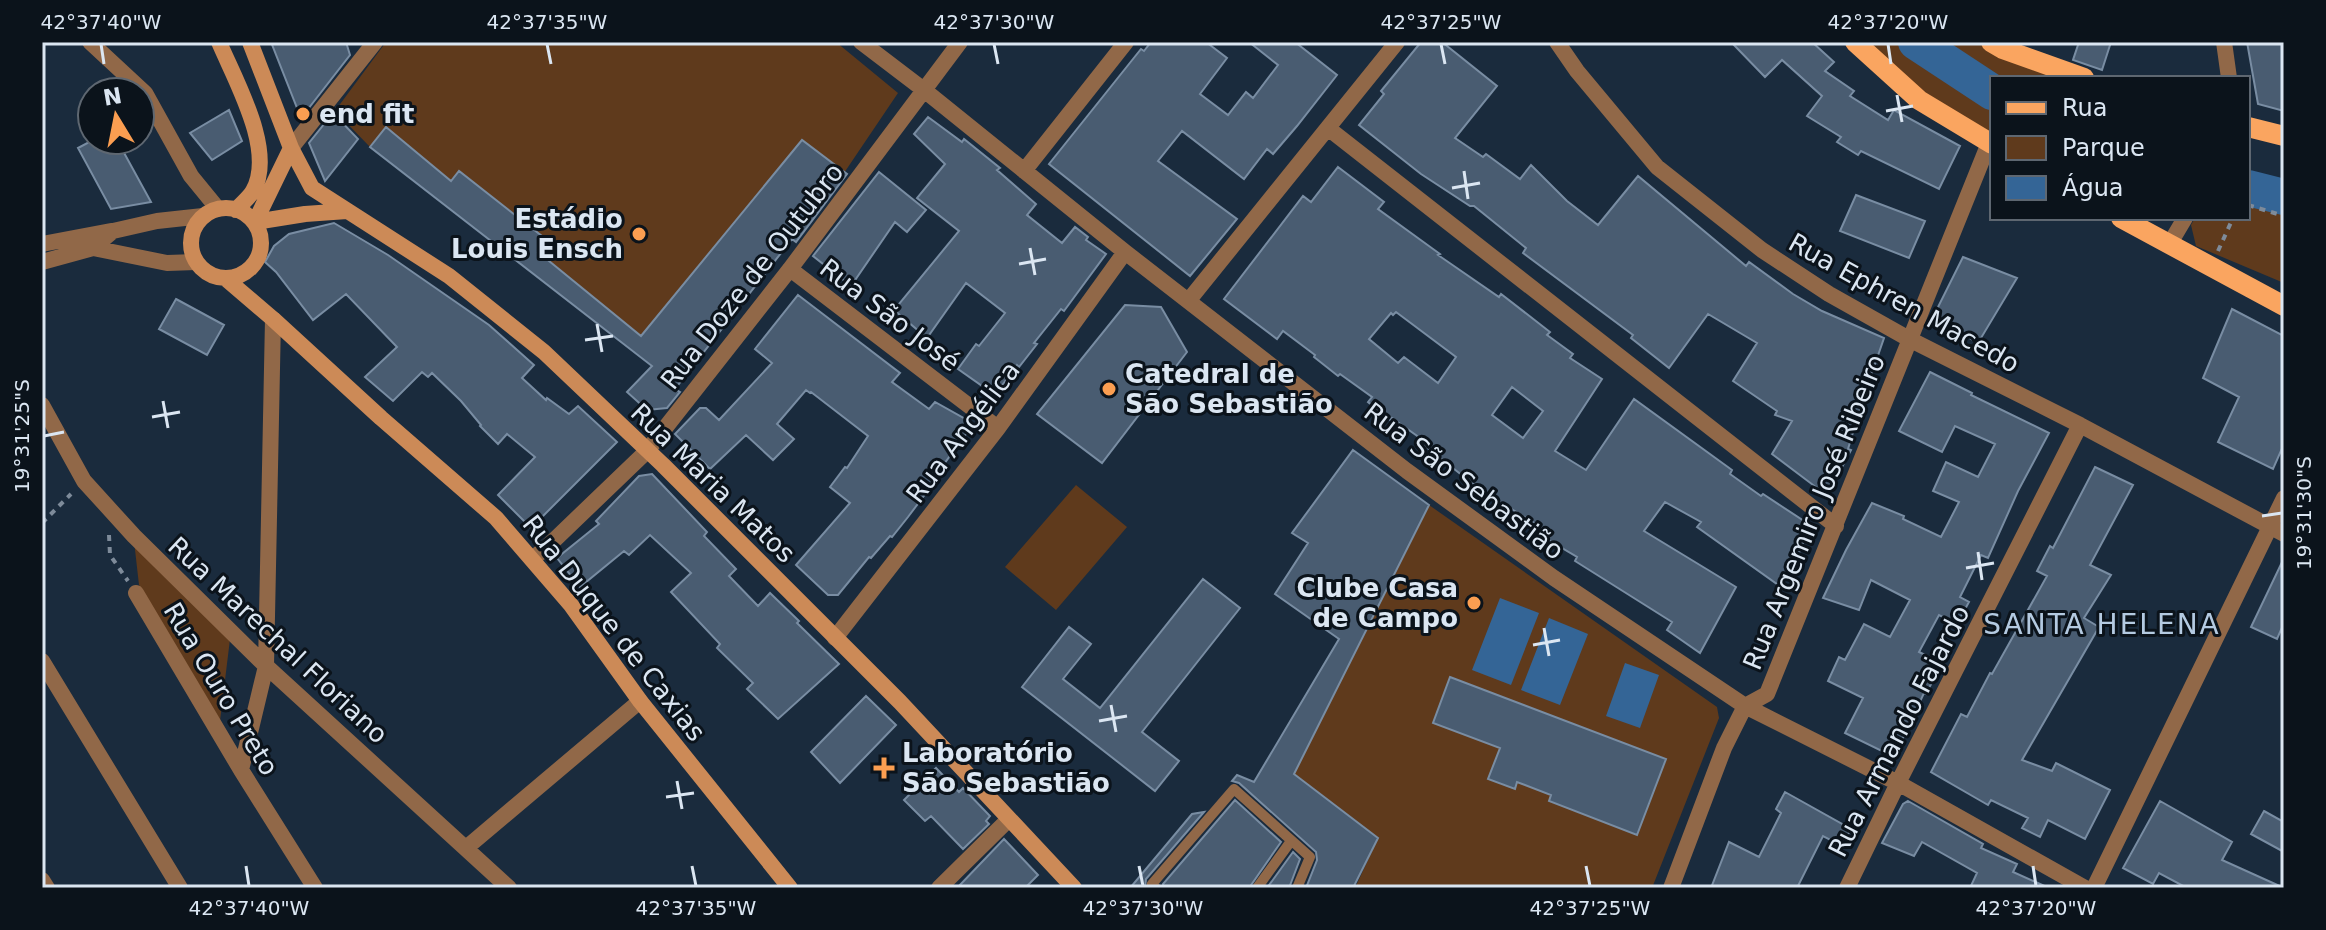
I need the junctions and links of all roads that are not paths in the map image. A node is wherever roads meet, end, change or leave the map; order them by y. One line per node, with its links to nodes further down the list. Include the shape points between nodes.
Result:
1 (90, 42): 25 (street, via 145,93)
2 (219, 42): 23 (main road, via 258,147 253,191)
3 (250, 42): 21 (main road, Rua Maria Matos)
4 (375, 42): 21 (street)
5 (861, 42): 15 (street, Rua São Sebastião)
6 (960, 42): 15 (street, Rua Doze de Outubro)
7 (1126, 42): 22 (street)
8 (1397, 42): 17 (street)
9 (1557, 42): 41 (street, Rua Ephren Macedo, via 1657,167 1762,250)
10 (1855, 42): 19 (main road, via 1919,100)
11 (2224, 42): 14 (street)
12 (1999, 44): 13 (main road)
13 (2079, 76)
14 (2229, 76)
15 (924, 90): 22 (street, Rua São Sebastião); 36 (street, Rua Doze de Outubro)
16 (2250, 128): 18 (main road)
17 (1329, 129): 38 (street); 47 (street)
18 (2284, 136)
19 (1990, 142)
20 (1990, 145): 41 (street, Rua Argemiro José Ribeiro)
21 (291, 148): 24 (main road, Rua Maria Matos, via 312,188); 28 (main road)
22 (1024, 171): 33 (street, Rua São Sebastião)
23 (236, 210): 25 (main road); 28 (main road)
24 (347, 211): 28 (main road); 45 (main road, Rua Maria Matos, via 449,276 544,352)
25 (210, 212): 29 (street); 35 (main road, via 193,228 190,251)
26 (2125, 220): 31 (main road)
27 (2184, 220): 31 (street)
28 (255, 222): 37 (main road, via 260,255 246,273)
29 (113, 231): 30 (street); 32 (street)
30 (42, 244)
31 (2169, 245): 39 (main road)
32 (93, 248): 34 (street); 35 (street, via 167,263)
33 (1125, 252): 38 (street, Rua São Sebastião); 44 (street, Rua Angélica)
34 (42, 262)
35 (196, 262): 37 (main road, via 205,273)
36 (790, 269): 44 (street, Rua São José); 45 (street, Rua Doze de Outubro)
37 (225, 278): 40 (main road, Rua Duque de Caxias)
38 (1189, 300): 55 (street, Rua São Sebastião, via 1407,471)
39 (2284, 306)
40 (273, 319): 49 (main road, Rua Duque de Caxias, via 496,518); 53 (street)
41 (1909, 339): 43 (street, Rua Ephren Macedo); 47 (street, Rua Argemiro José Ribeiro)
42 (42, 405): 53 (street, Rua Marechal Floriano, via 84,481)
43 (2080, 425): 48 (street, Rua Ephren Macedo); 57 (street, Rua Armando Fajardo)
44 (998, 428): 51 (street, Rua Angélica)
45 (647, 451): 49 (street, Rua Doze de Outubro); 51 (main road, Rua Maria Matos)
46 (2284, 498): 48 (street)
47 (1836, 526): 55 (street, Rua Argemiro José Ribeiro, via 1767,694)
48 (2277, 530): 75 (street)
49 (532, 559): 54 (main road, Rua Duque de Caxias)
50 (136, 593): 56 (street, Rua Ouro Preto)
51 (835, 638): 58 (main road, Rua Maria Matos)
52 (42, 661): 63 (street)
53 (266, 666): 56 (street); 60 (street, Rua Marechal Floriano)
54 (640, 701): 60 (street); 66 (main road, Rua Duque de Caxias)
55 (1745, 706): 57 (street, Rua São Sebastião); 72 (street, Rua Argemiro José Ribeiro)
56 (241, 770): 64 (street, Rua Ouro Preto)
57 (1898, 783): 73 (street, Rua Armando Fajardo); 74 (street, Rua São Sebastião)
58 (1008, 820): 67 (street); 68 (main road, Rua Maria Matos)
59 (1291, 841): 69 (lane, via 1234,789 1152,884); 70 (lane); 71 (lane, via 1310,857)
60 (466, 848): 65 (street, Rua Marechal Floriano)
61 (42, 880): 62 (street)
62 (47, 888)
63 (180, 888)
64 (315, 888)
65 (509, 888)
66 (790, 888)
67 (939, 888)
68 (1074, 888)
69 (1156, 888)
70 (1257, 888)
71 (1297, 888)
72 (1671, 888)
73 (1847, 888)
74 (2085, 888)
75 (2094, 888)

